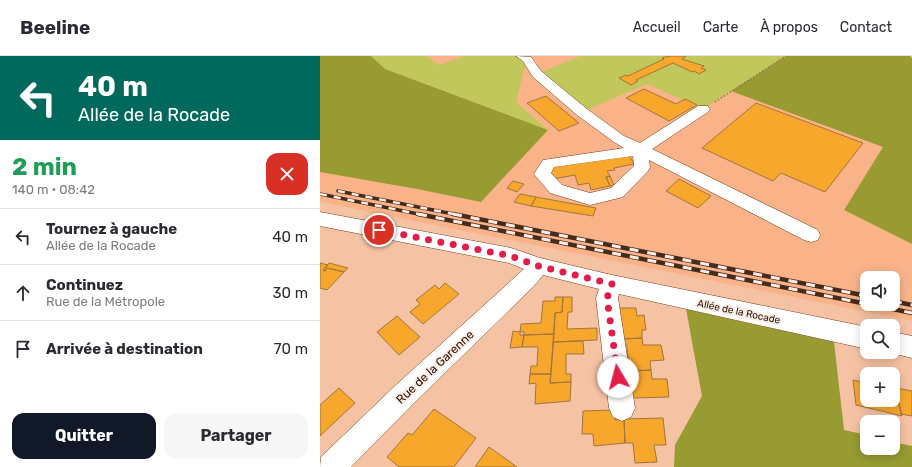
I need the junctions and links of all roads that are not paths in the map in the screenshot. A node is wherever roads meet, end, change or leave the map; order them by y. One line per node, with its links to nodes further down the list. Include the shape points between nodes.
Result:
1 (522, 56): 3 (street, via 537,74 582,112 619,139)
2 (703, 109): 3 (street)
3 (640, 150): 3 (street, via 549,163 542,174 556,189 590,198 617,193 642,167); 5 (street)
4 (320, 218): 6 (street, Allée de la Rocade, via 511,256)
5 (811, 235)
6 (538, 266): 7 (street, Allée de la Rocade); 12 (street, Rue de la Garenne, via 527,280)
7 (612, 284): 8 (street, Allée de la Rocade); 11 (street, via 607,298)
8 (860, 337)
9 (900, 344): 10 (street)
10 (912, 347)
11 (622, 408)
12 (331, 467)

